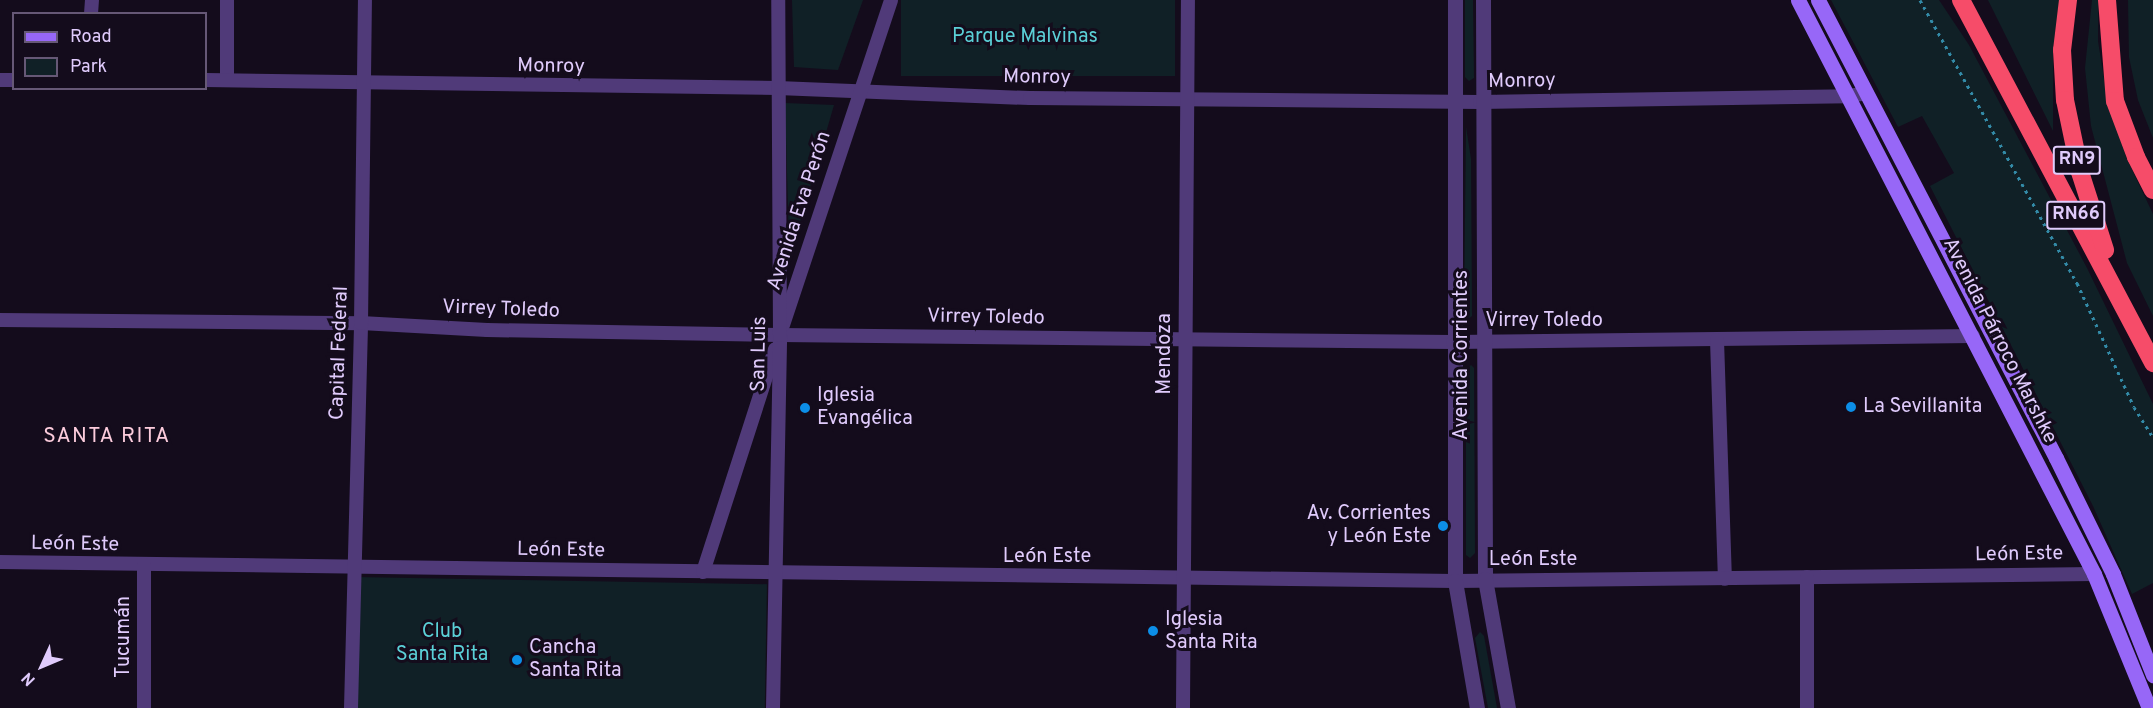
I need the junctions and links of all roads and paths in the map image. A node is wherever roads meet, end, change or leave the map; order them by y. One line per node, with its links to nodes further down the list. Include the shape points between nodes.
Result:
1 (227, 0): 16 (street)
2 (365, 0): 17 (street, Capital Federal)
3 (778, 0): 18 (street, San Luis)
4 (891, 0): 19 (street, Avenida Eva Perón)
5 (1188, 0): 22 (street, Mendoza)
6 (1455, 0): 23 (street, Avenida Corrientes)
7 (1483, 0): 24 (street, Avenida Corrientes)
8 (1798, 0): 21 (main road, Avenida Párroco Marshke)
9 (1818, 0): 20 (main road, Avenida Párroco Marshke)
10 (1920, 0): 37 (path, via 2077,283 2134,407)
11 (1961, 0): 25 (highway, RN66)
12 (1973, 0): 25 (highway)
13 (2068, 0): 27 (highway, RN9, via 2062,50 2064,100 2080,172)
14 (2107, 0): 26 (highway, via 2115,101)
15 (207, 80): 16 (street, Monroy)
16 (227, 80): 17 (street, Monroy)
17 (365, 84): 18 (street, Monroy); 29 (street, Capital Federal)
18 (778, 88): 19 (street, Monroy); 30 (street, San Luis)
19 (859, 91): 22 (street, Monroy, via 1030,98); 30 (street, Avenida Eva Perón)
20 (1867, 93): 21 (street, Monroy); 49 (main road, Avenida Párroco Marshke, via 2056,458 2112,574)
21 (1849, 96): 24 (street, Monroy); 31 (main road, Avenida Párroco Marshke)
22 (1189, 98): 23 (street, Monroy); 32 (street, Mendoza)
23 (1454, 101): 24 (street, Monroy); 35 (street, Avenida Corrientes)
24 (1480, 102): 34 (street, Avenida Corrientes)
25 (2023, 116): 27 (highway, RN66)
26 (2153, 190)
27 (2129, 314): 36 (highway, RN9)
28 (0, 320): 29 (street, Virrey Toledo)
29 (361, 323): 30 (street, Virrey Toledo, via 487,330); 40 (street, Capital Federal)
30 (780, 335): 32 (street, Virrey Toledo); 41 (street, Avenida Eva Perón); 42 (street, San Luis)
31 (1973, 336): 33 (street, Virrey Toledo); 43 (main road, Avenida Párroco Marshke)
32 (1184, 340): 35 (street, Virrey Toledo); 44 (street, Mendoza)
33 (1717, 340): 34 (street, Virrey Toledo); 47 (street)
34 (1484, 341): 35 (street, Virrey Toledo); 46 (street, Avenida Corrientes)
35 (1453, 342): 48 (street, Avenida Corrientes)
36 (2153, 363)
37 (2153, 436)
38 (0, 562): 39 (street, León Este)
39 (144, 565): 40 (street, León Este); 50 (street, Tucumán)
40 (352, 567): 41 (street, León Este); 51 (street, Capital Federal)
41 (703, 572): 42 (street, León Este)
42 (776, 573): 44 (street, León Este); 52 (street, San Luis)
43 (2094, 574): 45 (street, León Este); 57 (main road, Avenida Párroco Marshke)
44 (1183, 576): 48 (street, León Este); 53 (street, Mendoza)
45 (1807, 577): 47 (street, León Este); 56 (street)
46 (1485, 579): 47 (street, León Este); 48 (street, León Este); 55 (street, Avenida Corrientes)
47 (1725, 579)
48 (1455, 581): 54 (street, Avenida Corrientes)
49 (2153, 675)
50 (144, 708)
51 (351, 708)
52 (773, 708)
53 (1183, 708)
54 (1477, 708)
55 (1508, 708)
56 (1807, 708)
57 (2149, 708)

